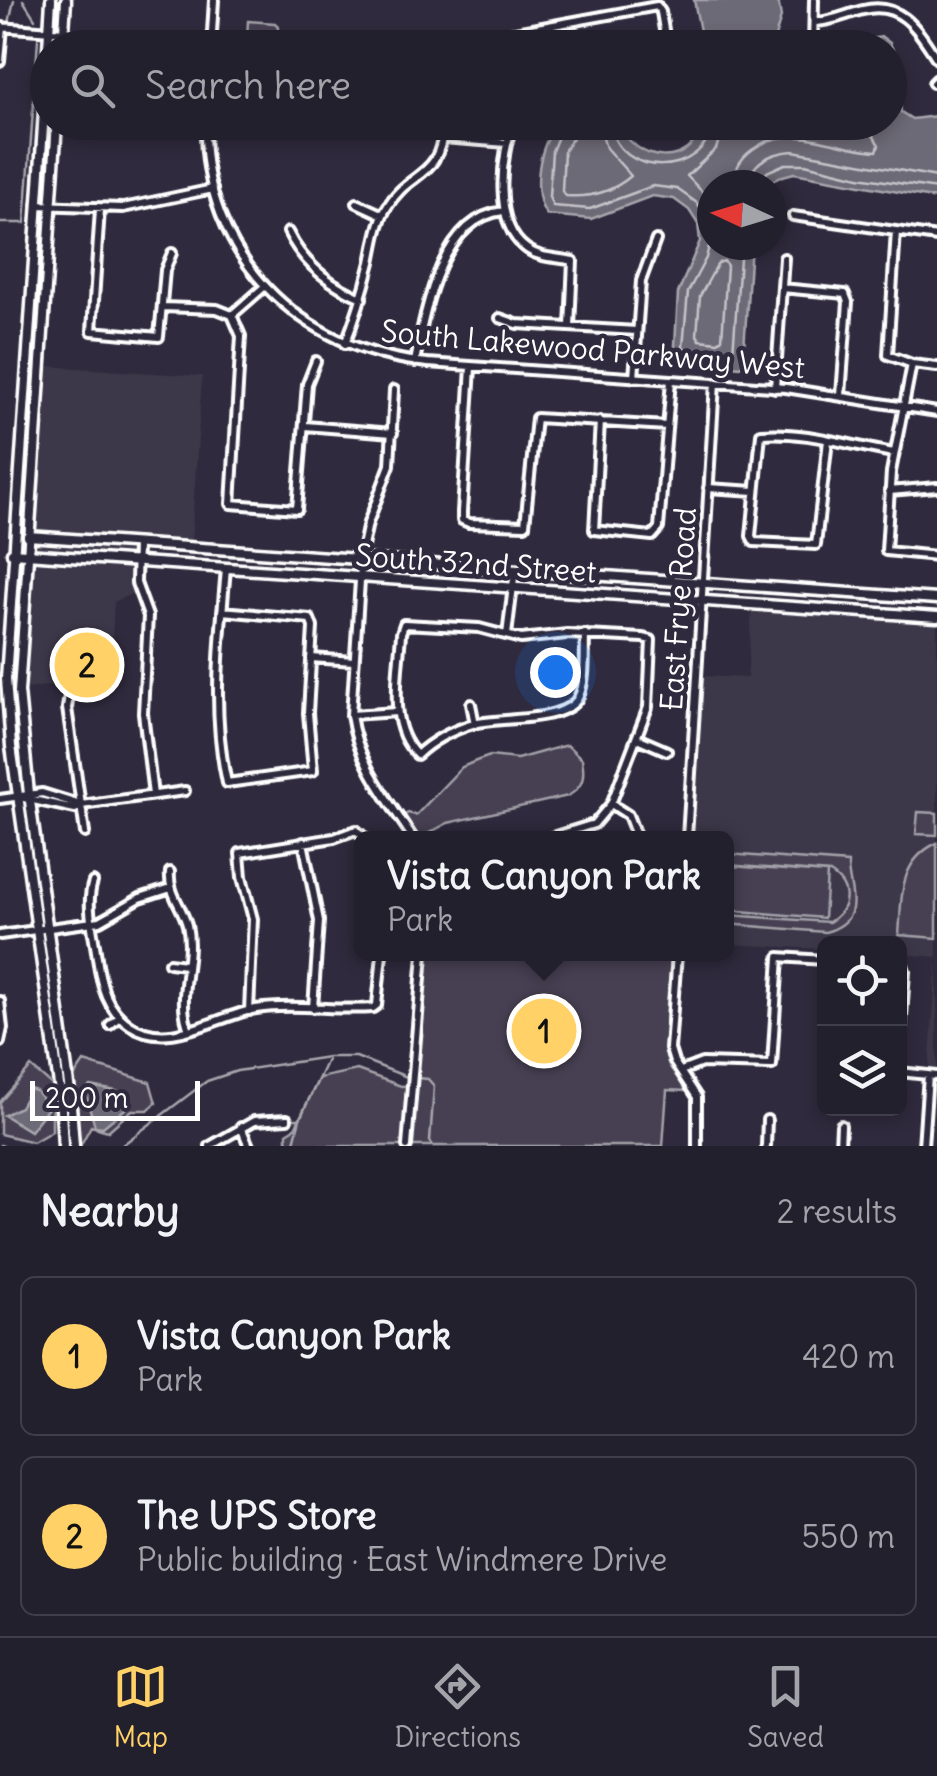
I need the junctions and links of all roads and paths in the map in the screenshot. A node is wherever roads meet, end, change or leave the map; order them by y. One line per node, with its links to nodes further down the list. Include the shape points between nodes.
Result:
1 (51, 0): 7 (main road)
2 (66, 0): 8 (main road)
3 (214, 0): 9 (street)
4 (814, 0): 5 (street)
5 (816, 22): 12 (street); 13 (street, via 868,8 895,10 914,24)
6 (1, 27): 7 (street); 14 (street)
7 (49, 30)
8 (64, 30)
9 (212, 30)
10 (525, 30): 11 (street, via 657,6)
11 (664, 30)
12 (815, 30)
13 (937, 59)
14 (0, 61)
15 (42, 140): 24 (main road)
16 (56, 140): 25 (main road)
17 (208, 140): 22 (street, South Lakewood Parkway West)
18 (442, 140): 28 (street, via 435,162)
19 (469, 140): 21 (street)
20 (508, 140): 21 (street)
21 (507, 143): 27 (street)
22 (213, 189): 26 (street); 36 (street, South Lakewood Parkway West, via 234,243)
23 (358, 204): 28 (street)
24 (37, 205): 25 (street); 68 (main road)
25 (52, 206): 26 (street); 69 (main road)
26 (100, 209): 39 (street, via 92,332 158,337)
27 (504, 211): 42 (street, via 512,235 531,252 572,262); 46 (street, via 475,223 449,249)
28 (383, 215): 38 (street)
29 (793, 216): 30 (street)
30 (896, 231): 32 (street); 47 (street, via 888,355)
31 (288, 232): 38 (street, via 317,271)
32 (937, 237)
33 (656, 240): 43 (street, via 642,281)
34 (172, 253): 39 (street)
35 (784, 260): 37 (street)
36 (264, 287): 40 (street); 44 (street, South Lakewood Parkway West)
37 (782, 288): 53 (street); 55 (street, via 845,294)
38 (362, 298): 44 (street)
39 (163, 307): 40 (street)
40 (232, 315): 59 (street, via 240,336 231,504 297,509)
41 (500, 318): 42 (street)
42 (570, 327): 43 (street)
43 (638, 330): 50 (street)
44 (345, 344): 46 (street, South Lakewood Parkway West)
45 (316, 361): 59 (street)
46 (416, 362): 48 (street, South Lakewood Parkway West)
47 (912, 364): 49 (street); 56 (street)
48 (472, 366): 50 (street, South Lakewood Parkway West); 58 (street, via 462,520 525,525 536,418)
49 (937, 367)
50 (634, 378): 51 (street, South Lakewood Parkway West)
51 (671, 380): 52 (street, South Lakewood Parkway West); 60 (street)
52 (715, 383): 53 (street, South Lakewood Parkway West); 64 (street, East Frye Road)
53 (775, 388): 55 (street, South Lakewood Parkway West)
54 (394, 390): 61 (street)
55 (841, 396): 56 (street, South Lakewood Parkway West)
56 (903, 408): 57 (street, South Lakewood Parkway West); 63 (street)
57 (937, 412)
58 (600, 421): 60 (street); 60 (street, via 594,530 652,536)
59 (305, 426): 61 (street)
60 (668, 426)
61 (394, 433): 74 (street)
62 (828, 440): 63 (street); 66 (street, via 761,434); 66 (street, via 816,545 754,542)
63 (894, 453): 67 (street)
64 (708, 488): 66 (street); 79 (street, East Frye Road)
65 (937, 488): 67 (street)
66 (755, 491)
67 (889, 491): 73 (street, via 886,551)
68 (14, 536): 69 (main road, South 32nd Street); 71 (main road)
69 (28, 536): 70 (main road, South 32nd Street); 72 (main road)
70 (137, 544): 74 (main road, South 32nd Street); 75 (street)
71 (12, 553): 72 (main road, South 32nd Street); 98 (main road, via 6,679)
72 (28, 554): 75 (main road, South 32nd Street); 99 (main road, via 20,692)
73 (937, 556)
74 (361, 559): 77 (main road, South 32nd Street); 78 (street)
75 (136, 561): 76 (main road, South 32nd Street); 97 (street, via 148,616 144,713)
76 (226, 568): 78 (main road, South 32nd Street); 83 (street)
77 (515, 570): 79 (main road, South 32nd Street); 80 (street)
78 (360, 577): 80 (main road, South 32nd Street); 88 (street)
79 (702, 583): 81 (street, East Frye Road); 82 (main road, South 32nd Street)
80 (514, 588): 81 (main road, South 32nd Street); 86 (street)
81 (700, 600): 84 (main road, South 32nd Street); 107 (street, East Frye Road)
82 (937, 600)
83 (222, 611): 87 (street, via 310,619); 87 (street, via 217,701 227,783 313,772)
84 (937, 617)
85 (585, 634): 86 (street); 93 (street, via 577,700 530,718); 94 (street, via 651,640 648,707)
86 (507, 635): 91 (street, via 404,624)
87 (311, 658): 88 (street)
88 (354, 661): 92 (street)
89 (69, 696): 102 (street)
90 (470, 704): 93 (street)
91 (397, 712): 92 (street); 93 (street, via 417,754)
92 (351, 715): 104 (street, via 366,766)
93 (475, 724)
94 (637, 738): 95 (street); 101 (street)
95 (667, 751)
96 (185, 791): 97 (street)
97 (153, 796): 102 (street)
98 (19, 797): 99 (street); 100 (street); 115 (main road)
99 (30, 797): 102 (street); 114 (main road)
100 (0, 799)
101 (611, 804): 105 (street, via 594,824); 106 (street, via 628,815)
102 (81, 806): 108 (street)
103 (357, 831): 109 (street)
104 (408, 831)
105 (572, 831)
106 (635, 831)
107 (686, 831)
108 (85, 834)
109 (303, 842): 124 (street, via 319,921); 125 (street, via 240,852 253,919)
110 (170, 872): 112 (street)
111 (93, 882): 113 (street)
112 (171, 888): 113 (street); 122 (street, via 187,926)
113 (92, 922): 114 (street); 126 (street, via 104,994)
114 (48, 928): 115 (street); 138 (main road)
115 (37, 930): 116 (street); 137 (main road)
116 (0, 934)
117 (817, 960): 130 (street, via 779,957 772,1065 702,1063)
118 (381, 961): 124 (street, via 378,1005)
119 (423, 961): 141 (street)
120 (676, 961): 130 (street, via 670,1049)
121 (168, 964): 122 (street)
122 (186, 965): 128 (street, via 183,1012)
123 (0, 1001): 129 (street)
124 (312, 1008): 125 (street)
125 (248, 1011): 128 (street)
126 (119, 1018): 127 (street); 128 (street, via 163,1036)
127 (110, 1026)
128 (189, 1030)
129 (1, 1038)
130 (681, 1071): 142 (street, via 698,1097)
131 (907, 1073): 132 (street)
132 (933, 1075): 145 (street)
133 (287, 1119): 136 (street)
134 (767, 1120): 143 (street)
135 (840, 1125): 144 (street)
136 (241, 1127): 139 (street); 140 (street)
137 (63, 1146)
138 (74, 1146)
139 (210, 1146)
140 (249, 1146)
141 (407, 1146)
142 (697, 1146)
143 (766, 1146)
144 (840, 1146)
145 (924, 1146)

